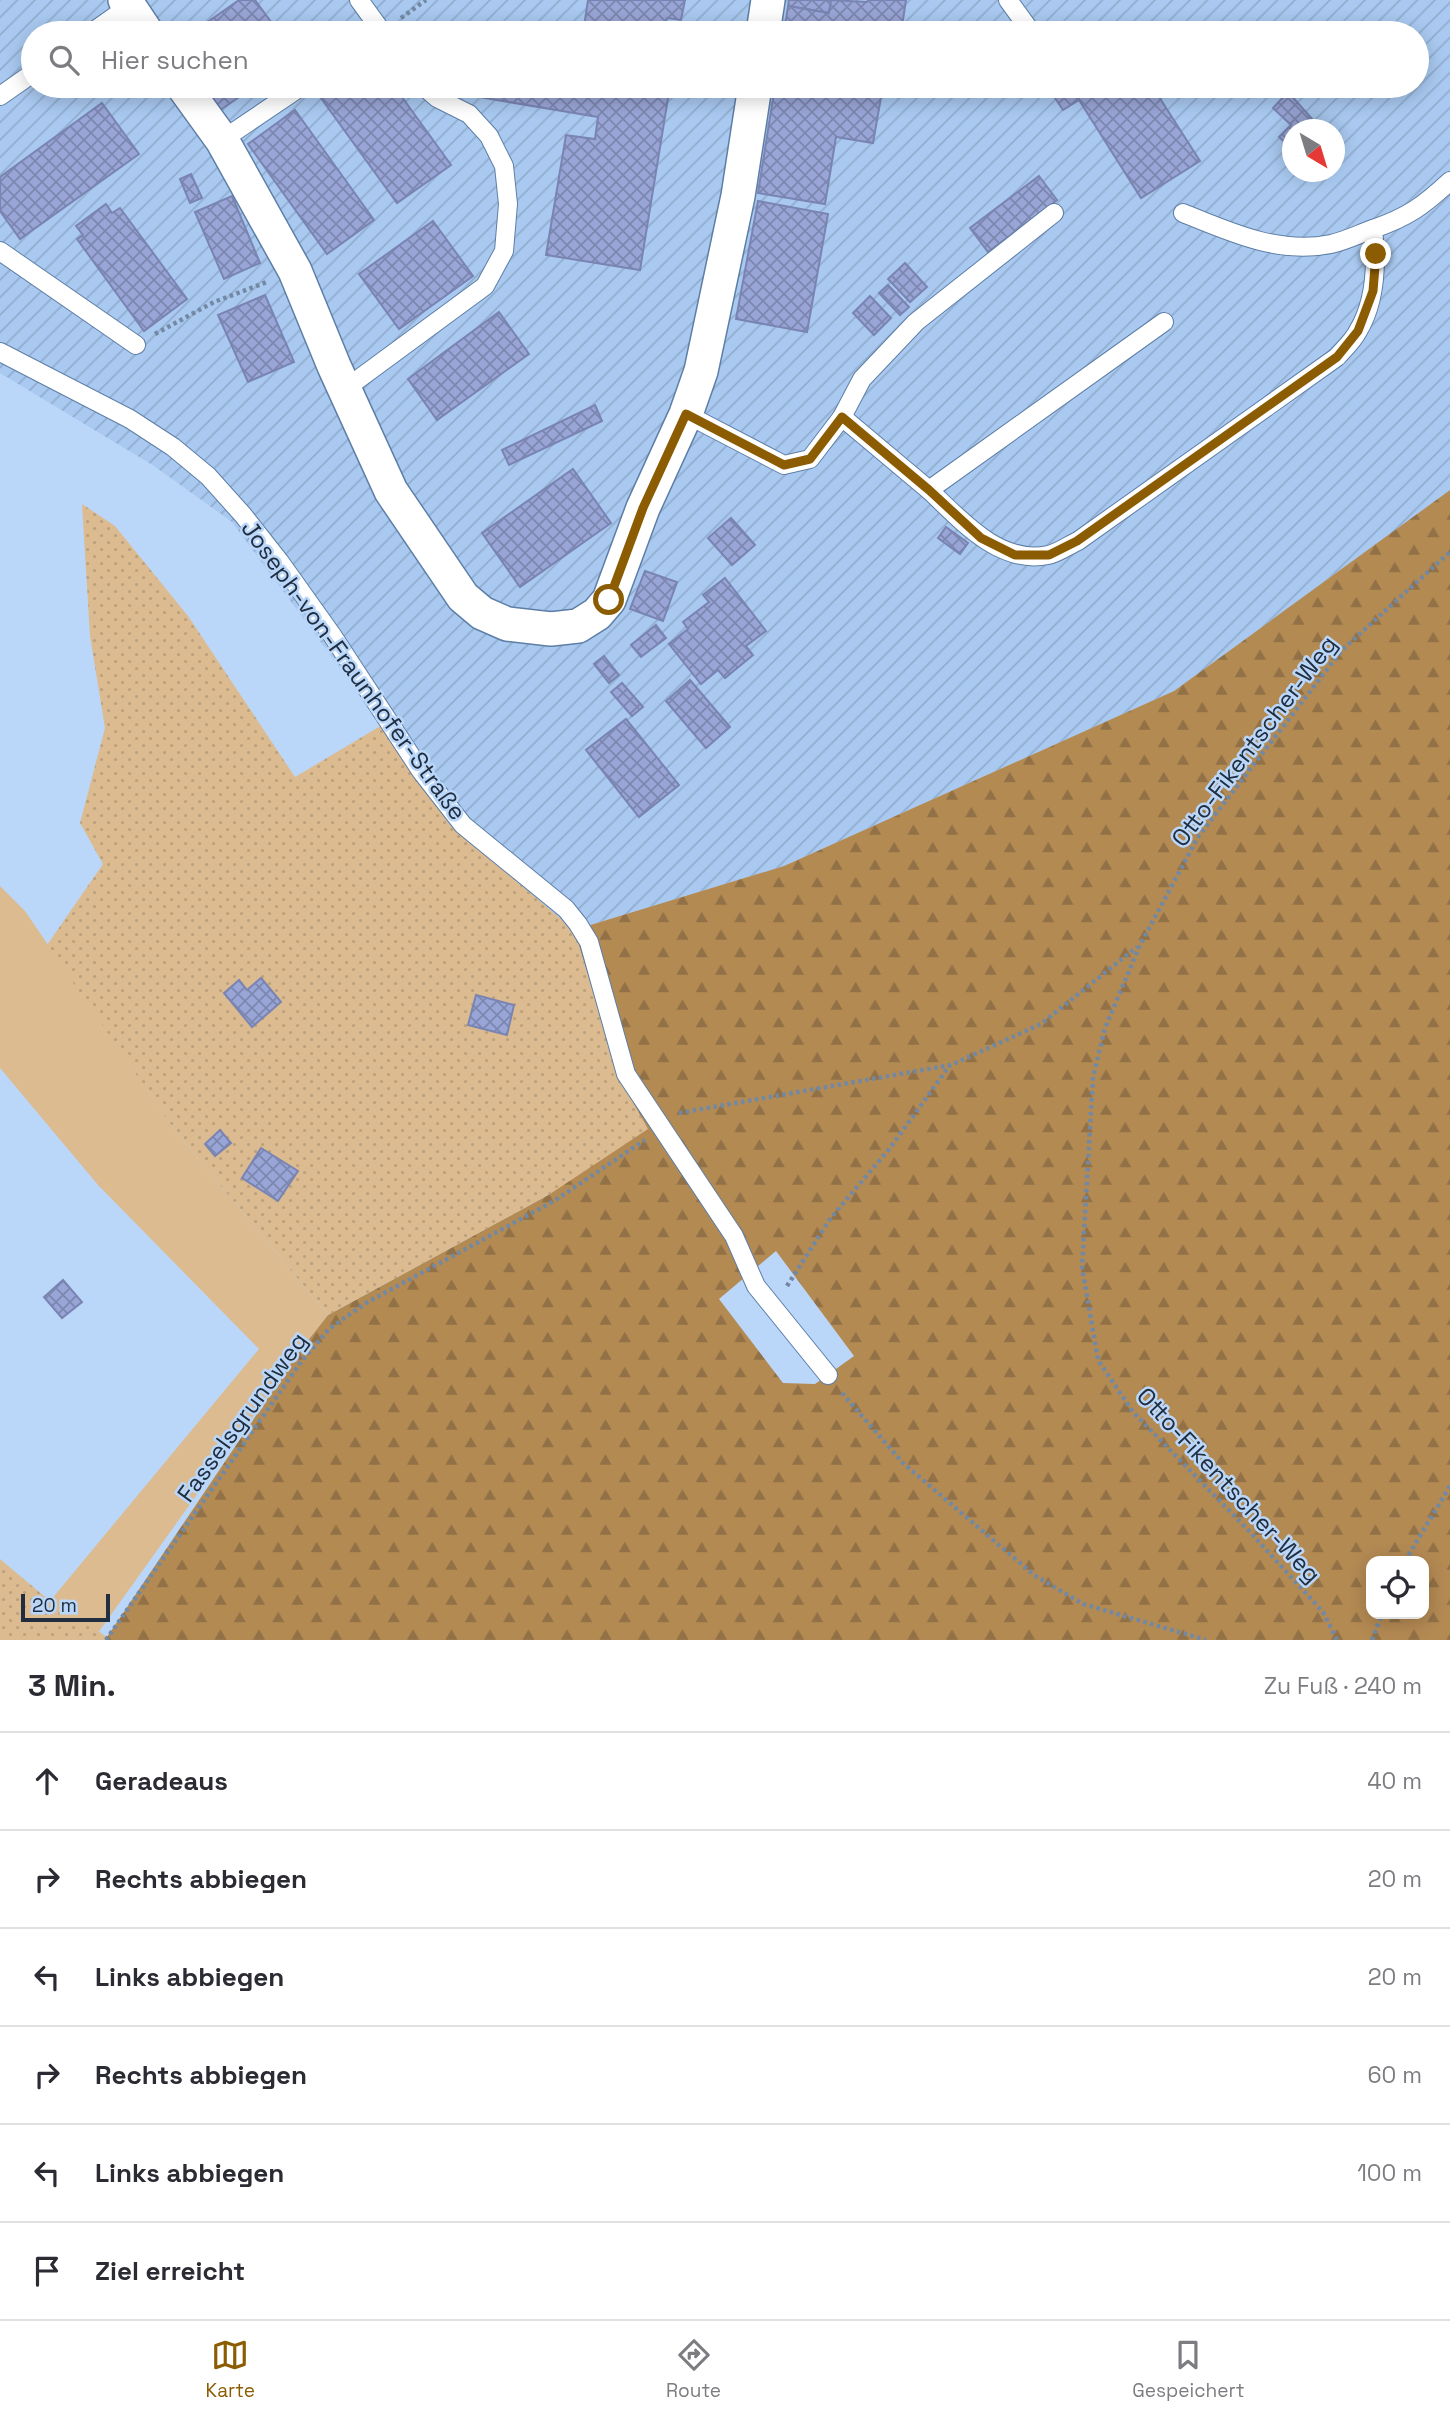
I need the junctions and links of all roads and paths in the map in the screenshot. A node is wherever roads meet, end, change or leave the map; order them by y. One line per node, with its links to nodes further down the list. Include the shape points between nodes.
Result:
1 (359, 0): 5 (lane)
2 (426, 0): 6 (path)
3 (768, 0): 7 (street)
4 (1008, 0): 8 (lane)
5 (374, 21)
6 (398, 21)
7 (764, 21)
8 (1023, 21)
9 (21, 82): 10 (lane)
10 (0, 96)
11 (192, 98): 15 (street)
12 (284, 98): 15 (lane)
13 (437, 98): 25 (lane, via 469,114 489,136 504,166 508,204 504,251 485,286)
14 (752, 98): 26 (street, via 738,196 701,371)
15 (222, 140): 21 (street)
16 (1450, 181): 19 (lane, via 1409,215)
17 (1054, 213): 27 (lane, via 916,322 862,379)
18 (1183, 213): 19 (lane, via 1248,239 1286,247 1331,244)
19 (1373, 229): 28 (lane, via 1373,291 1358,331 1337,357 1077,541 1049,555 1015,555 981,538)
20 (0, 251): 23 (lane)
21 (295, 271): 23 (path, via 214,302); 25 (street)
22 (1164, 322): 28 (lane)
23 (136, 345)
24 (0, 352): 32 (lane, Joseph-von-Fraunhofer-Straße, via 130,419 173,447 208,476 243,515 463,825 579,924 593,955 626,1074)
25 (345, 389): 26 (street, via 391,491 463,597 482,613 507,624 551,629 578,625 609,600 643,508)
26 (686, 414): 27 (lane, via 784,465 810,459)
27 (842, 417): 28 (lane)
28 (929, 490)
29 (1450, 552): 30 (path, Otto-Fikentscher-Weg, via 1342,650 1198,837)
30 (1140, 945): 31 (path, via 1041,1024); 41 (path, Otto-Fikentscher-Weg, via 1105,1028 1093,1077 1082,1268 1098,1360 1133,1412 1323,1612)
31 (951, 1065): 32 (path, Fasselsgrundweg, via 680,1111); 33 (path, via 830,1219)
32 (662, 1128): 34 (lane, Joseph-von-Fraunhofer-Straße, via 734,1236 756,1286); 39 (path, Fasselsgrundweg, via 554,1201 366,1303 329,1329 301,1362)
33 (793, 1276)
34 (828, 1375)
35 (845, 1397): 40 (path, via 903,1463 1034,1575 1083,1604)
36 (1450, 1486): 37 (path)
37 (1408, 1556)
38 (1380, 1619): 42 (path)
39 (106, 1640)
40 (1206, 1640)
41 (1337, 1640)
42 (1372, 1640)

